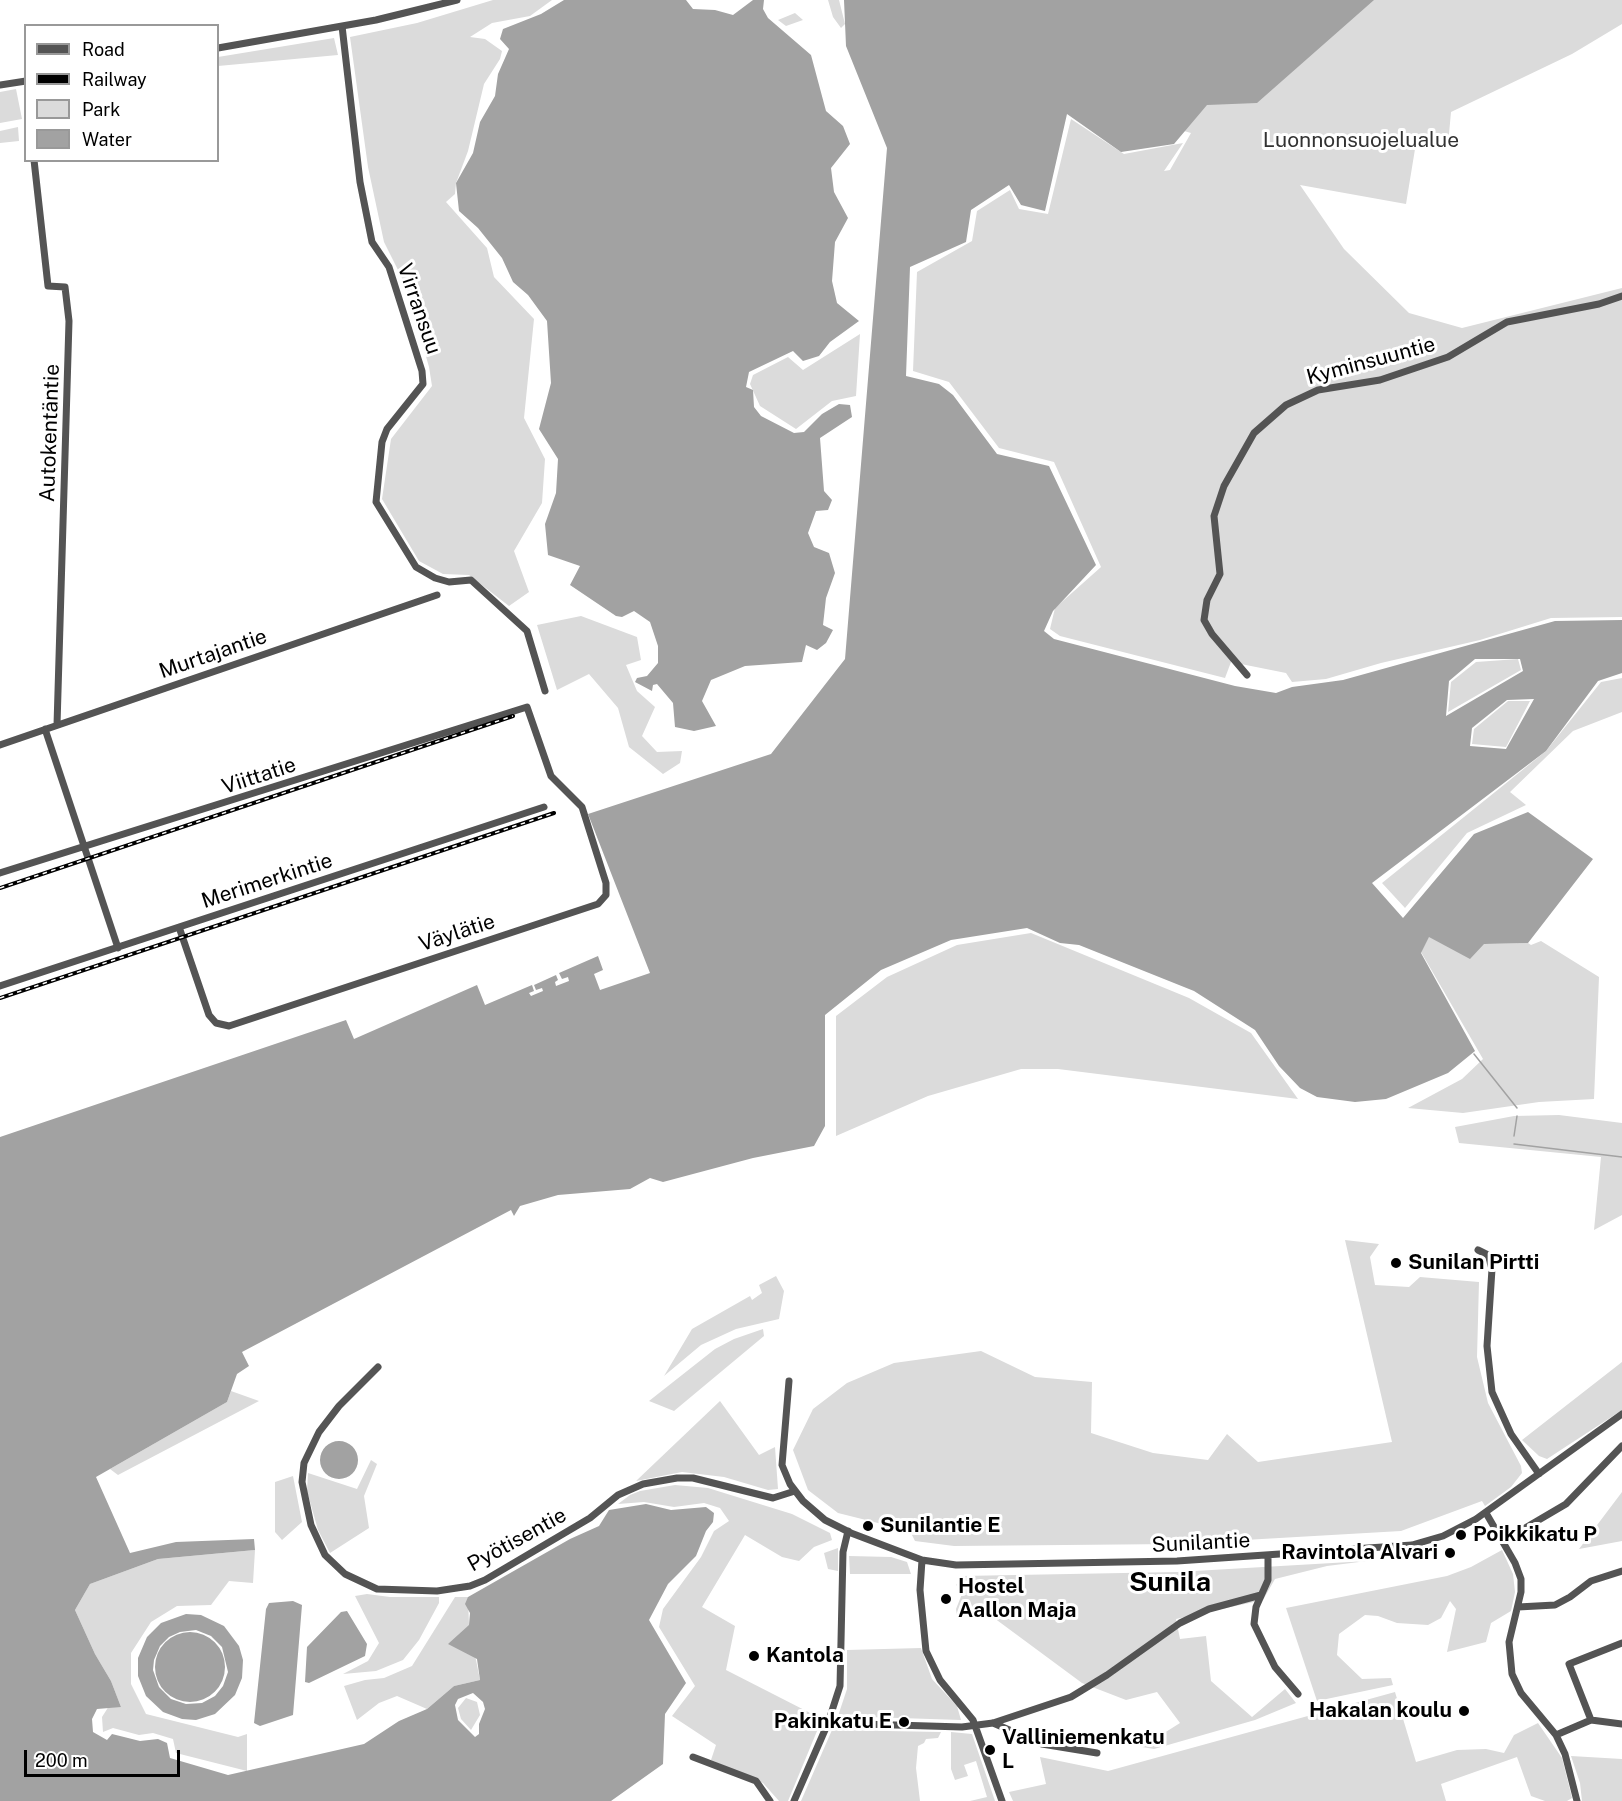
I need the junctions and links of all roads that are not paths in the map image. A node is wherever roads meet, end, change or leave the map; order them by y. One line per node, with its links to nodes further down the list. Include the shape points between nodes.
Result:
1 (457, 0): 2 (street)
2 (342, 26): 3 (street); 10 (street, Virransuu, via 360,182 372,242 389,267 423,384 387,429 382,442 376,502 416,567 449,582 471,580 527,631)
3 (219, 48)
4 (24, 82): 5 (street)
5 (0, 85)
6 (34, 162): 12 (street, Autokentäntie, via 48,286 65,287 69,321)
7 (1622, 296): 9 (street, Kyminsuuntie, via 1507,322 1448,357 1380,380 1318,390 1287,405 1254,433 1224,486 1214,516 1220,574 1207,600 1204,620)
8 (437, 595): 12 (street, Murtajantie)
9 (1247, 675)
10 (545, 691)
11 (527, 707): 16 (street, Viittatie, via 146,829); 18 (street, Väylätie, via 551,776 582,807 606,883 606,895 598,904 229,1026 216,1023 209,1015)
12 (57, 725): 13 (street, Murtajantie)
13 (45, 729): 14 (street, Murtajantie); 16 (street)
14 (0, 745)
15 (544, 807): 18 (street, Merimerkintie)
16 (84, 845): 17 (street, Viittatie); 19 (street)
17 (0, 873)
18 (179, 927): 19 (street, Merimerkintie)
19 (118, 948): 20 (street, Merimerkintie)
20 (0, 986)
21 (1478, 1250): 26 (street, via 1488,1255 1492,1269 1487,1346 1492,1392 1511,1434)
22 (378, 1367): 27 (street, Pyötisentie, via 319,1432 304,1463 302,1482 311,1525 325,1555 345,1574 377,1589 437,1591 470,1586 590,1518 618,1495 659,1480 710,1481 773,1498)
23 (789, 1381): 27 (street, via 782,1459 785,1475)
24 (1622, 1414): 26 (street, Sunilantie)
25 (1622, 1446): 30 (street, via 1566,1504)
26 (1539, 1474): 28 (street, Sunilantie)
27 (795, 1491): 29 (street, via 818,1515)
28 (1486, 1513): 30 (street); 31 (street, Sunilantie, via 1443,1536 1412,1545)
29 (848, 1532): 32 (street, Sunilantie); 39 (street, via 843,1552 840,1686)
30 (1503, 1541): 35 (street, via 1521,1579)
31 (1268, 1556): 32 (street, Sunilantie, via 966,1565); 34 (street, via 1268,1580)
32 (922, 1560): 42 (street, via 920,1590 926,1651 940,1680)
33 (1622, 1571): 35 (street, via 1591,1581 1555,1605)
34 (1261, 1595): 37 (street, via 1254,1623 1275,1667); 40 (street, via 1209,1609 1180,1623 1071,1697)
35 (1518, 1607): 43 (street, via 1509,1642 1512,1674 1521,1693)
36 (1622, 1644): 38 (street, via 1569,1664)
37 (1298, 1694)
38 (1591, 1720): 41 (street); 43 (street)
39 (828, 1723): 42 (street); 47 (street)
40 (993, 1724): 42 (street); 44 (street, via 1042,1744)
41 (1622, 1724)
42 (976, 1726): 48 (street)
43 (1556, 1735): 49 (street)
44 (1097, 1753)
45 (693, 1757): 46 (street, via 756,1781)
46 (770, 1801)
47 (794, 1801)
48 (1002, 1801)
49 (1577, 1801)

